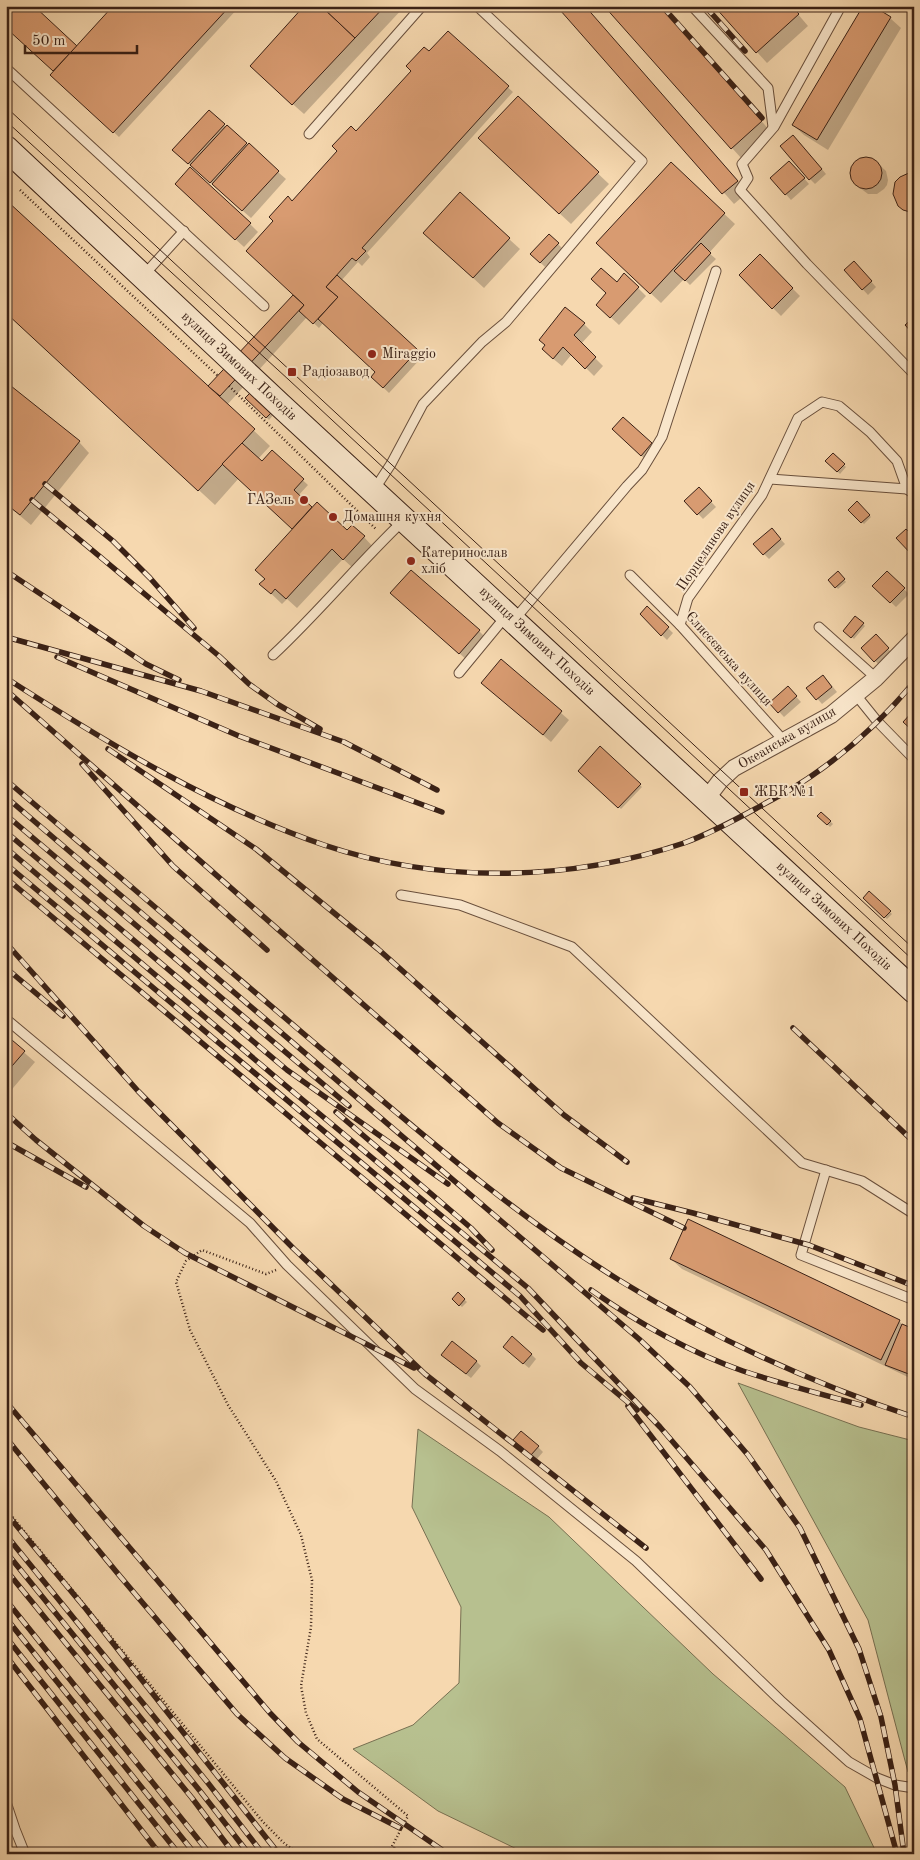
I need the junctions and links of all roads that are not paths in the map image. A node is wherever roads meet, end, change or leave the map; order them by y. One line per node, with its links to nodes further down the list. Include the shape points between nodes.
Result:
1 (422, 6): 9 (lane)
2 (477, 6): 17 (lane, via 642,161 506,322 482,342 423,404)
3 (692, 6): 8 (lane, via 768,88)
4 (841, 6): 8 (lane)
5 (910, 6): 6 (lane)
6 (914, 12)
7 (6, 68): 11 (lane)
8 (774, 127): 15 (lane, via 742,164 748,178 740,190)
9 (309, 134)
10 (6, 148): 13 (main road, вулиця Зимових Походів)
11 (184, 231): 13 (lane); 14 (lane)
12 (716, 271): 21 (lane, via 662,437 642,470)
13 (143, 276): 17 (main road, вулиця Зимових Походів)
14 (264, 306)
15 (914, 374)
16 (770, 479): 18 (lane, Порцелянова вулиця); 18 (lane, via 798,418 822,402 839,406 870,432 897,461); 22 (lane, Порцелянова вулиця, via 688,598)
17 (374, 490): 19 (main road, вулиця Зимових Походів)
18 (910, 491)
19 (406, 519): 21 (main road, вулиця Зимових Походів); 25 (lane)
20 (630, 575): 22 (lane, Єлисєєвська вулиця)
21 (511, 617): 26 (lane); 31 (main road, вулиця Зимових Походів)
22 (680, 626): 29 (lane, Єлисєєвська вулиця)
23 (818, 627): 27 (lane)
24 (914, 639): 27 (street, Океанська вулиця)
25 (273, 655)
26 (459, 673)
27 (876, 678): 28 (street, Океанська вулиця)
28 (856, 695): 29 (street, Океанська вулиця, via 831,715); 30 (lane)
29 (784, 741): 31 (street, Океанська вулиця, via 734,768)
30 (914, 759)
31 (707, 798): 33 (main road, вулиця Зимових Походів)
32 (401, 895): 35 (lane, via 460,905 572,947 802,1163)
33 (914, 991)
34 (6, 1019): 38 (lane, via 250,1223 287,1265 415,1389 500,1451 636,1561 849,1762 876,1778)
35 (826, 1170): 36 (lane, via 862,1181); 37 (lane, via 800,1255)
36 (914, 1214)
37 (914, 1300)
38 (914, 1788)
39 (6, 1802): 40 (lane)
40 (25, 1854)

